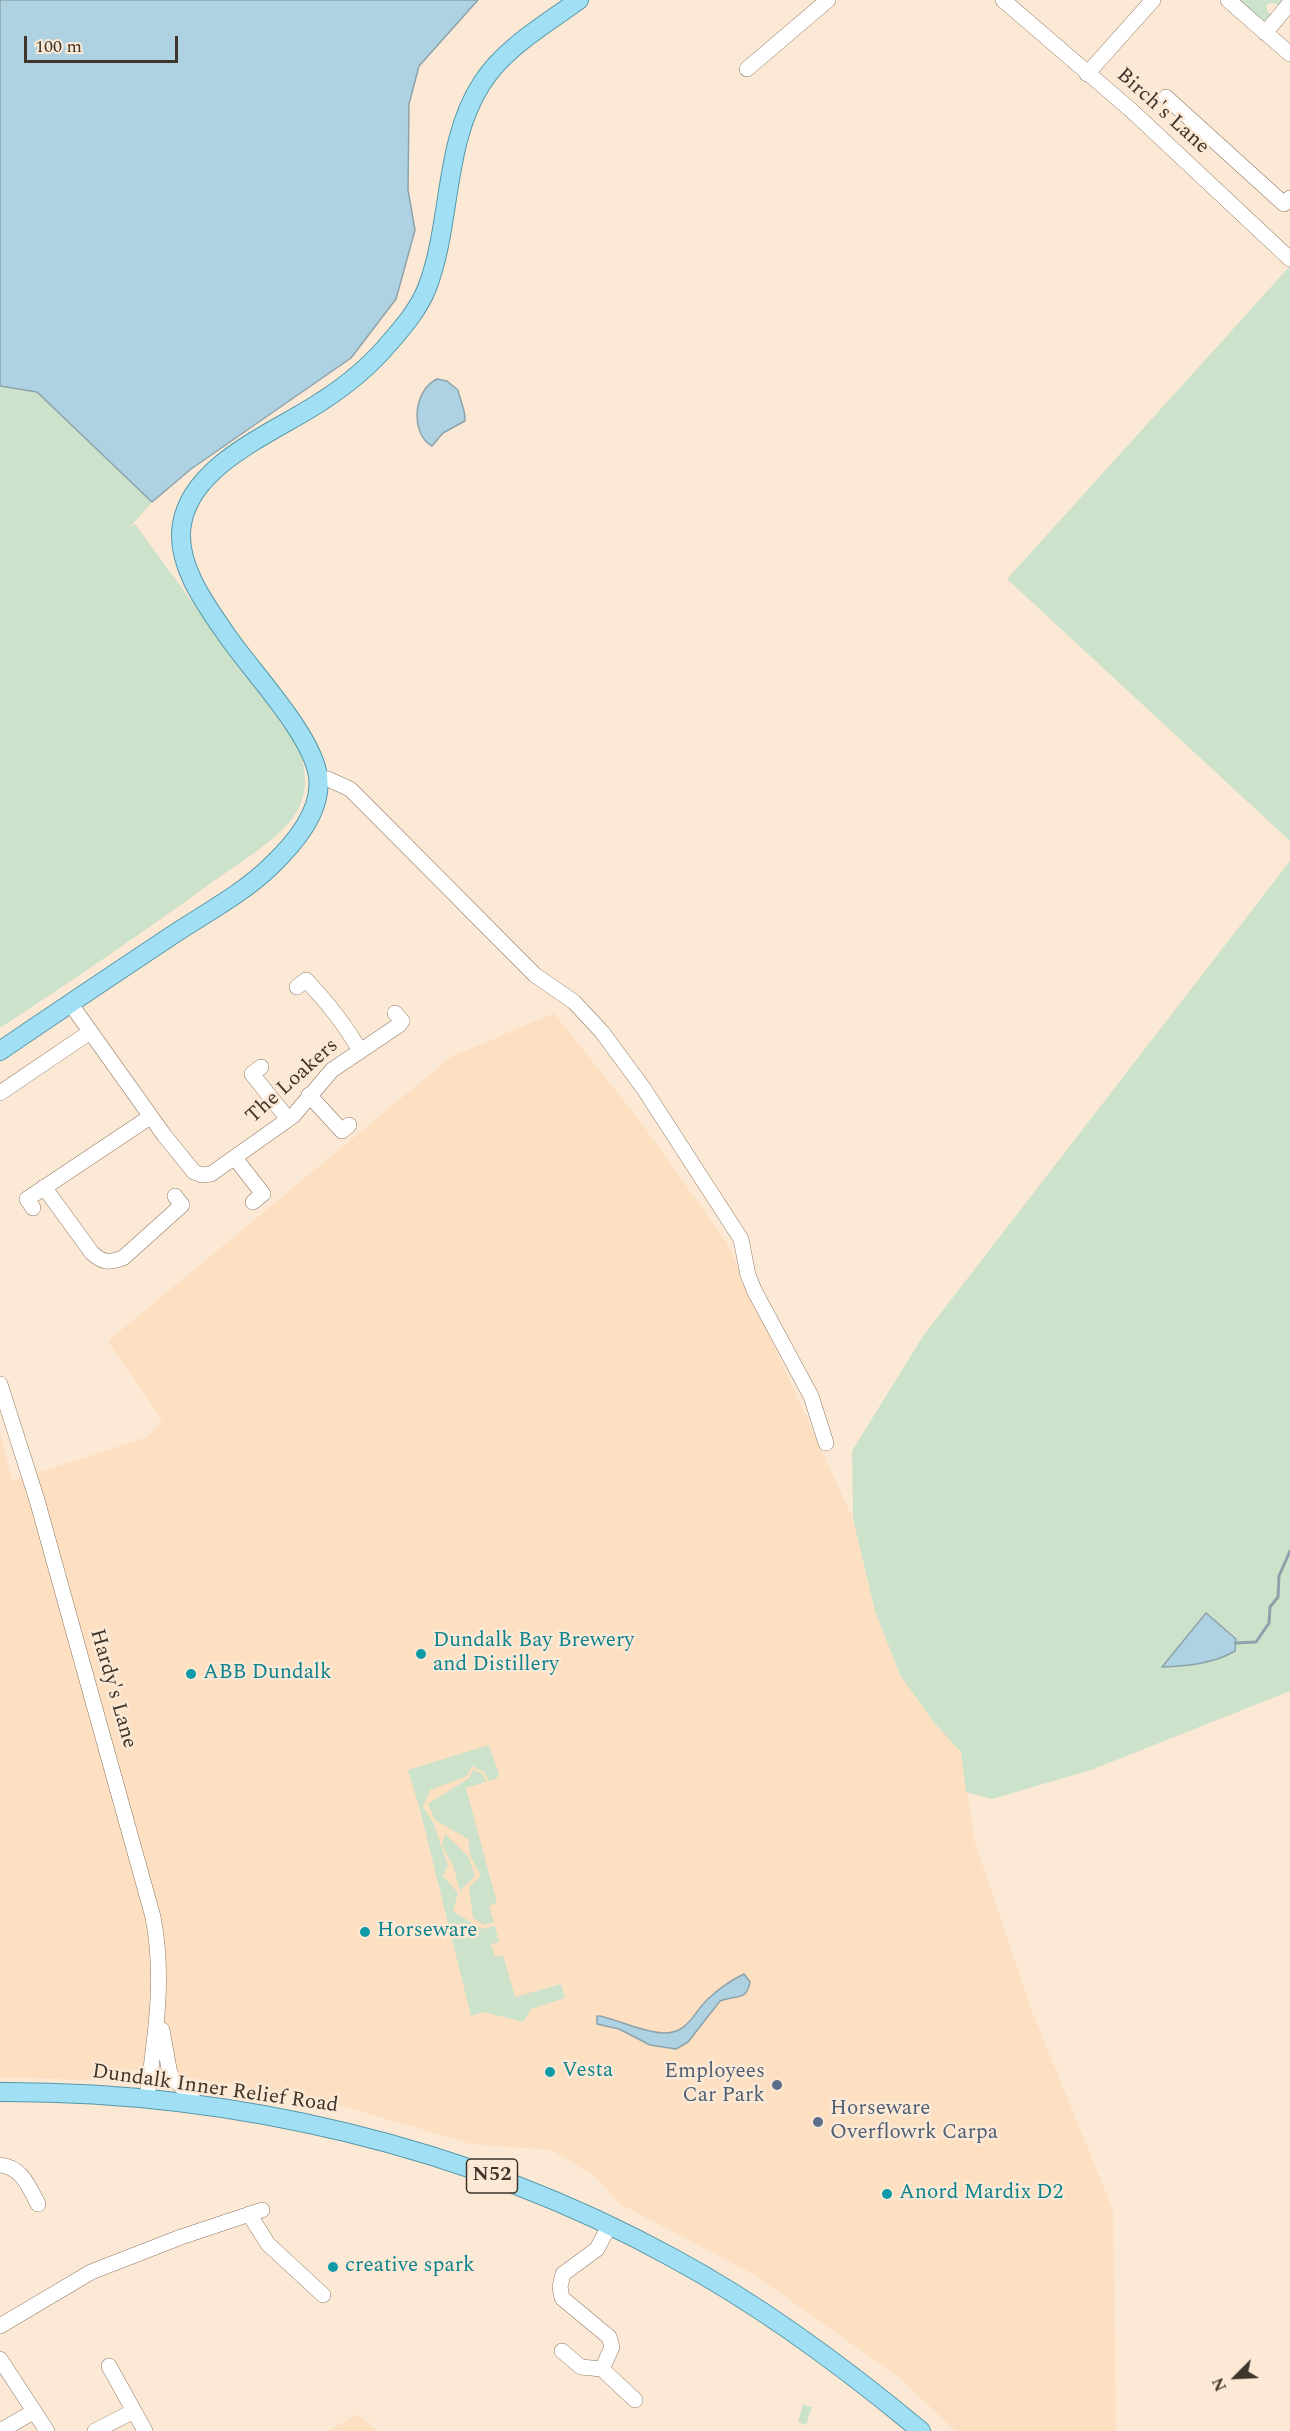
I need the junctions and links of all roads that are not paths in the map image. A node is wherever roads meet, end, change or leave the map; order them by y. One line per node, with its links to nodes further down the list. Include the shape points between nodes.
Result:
1 (579, 0): 14 (main road, via 501,59 472,100 428,286 417,308 388,345 347,383 244,447 200,486 186,509 181,526 182,550 200,593 235,648 309,747)
2 (828, 0): 9 (street)
3 (1003, 0): 10 (street, Birch's Lane)
4 (1153, 0): 10 (street)
5 (1228, 0): 7 (street)
6 (1290, 3): 7 (street)
7 (1265, 33): 8 (street)
8 (1290, 54)
9 (747, 69)
10 (1087, 74): 13 (street, Birch's Lane)
11 (1166, 97): 12 (street)
12 (1287, 201)
13 (1290, 259)
14 (319, 779): 16 (main road, via 319,796 312,813 267,870); 33 (street, via 350,789 535,975 574,1002 602,1032 644,1089 741,1239 748,1275 811,1396)
15 (297, 987): 20 (street, via 306,980 320,994)
16 (70, 1003): 18 (street, The Loakers); 19 (main road)
17 (395, 1013): 20 (street, The Loakers, via 402,1021)
18 (90, 1032): 22 (street); 24 (street, The Loakers)
19 (0, 1051)
20 (360, 1051): 23 (street, The Loakers, via 332,1070)
21 (261, 1067): 25 (street, via 252,1074)
22 (0, 1093)
23 (309, 1095): 25 (street, The Loakers); 26 (street, via 342,1131)
24 (150, 1117): 27 (street, The Loakers, via 194,1172 211,1174); 28 (street)
25 (288, 1119): 27 (street, The Loakers)
26 (349, 1125)
27 (234, 1158): 30 (street, via 263,1194)
28 (44, 1187): 29 (street, via 92,1253 101,1261 110,1262 123,1258 183,1205); 31 (street, via 27,1199)
29 (175, 1196)
30 (253, 1202)
31 (33, 1208)
32 (0, 1384): 34 (street, Hardy's Lane, via 40,1510 153,1917 159,1948)
33 (826, 1443)
34 (159, 2009): 36 (street, Hardy's Lane); 37 (street, Hardy's Lane, via 170,2074)
35 (0, 2092): 36 (main road, Dundalk Inner Relief Road / N52)
36 (147, 2099): 37 (main road, Dundalk Inner Relief Road / N52)
37 (199, 2106): 40 (main road, Dundalk Inner Relief Road / N52, via 301,2121 384,2142 487,2174)
38 (0, 2165): 39 (street, via 21,2175)
39 (38, 2204)
40 (609, 2226): 46 (street, via 597,2249 563,2274 561,2280 562,2298 609,2337 612,2347); 54 (main road, Dundalk Inner Relief Road / N52, via 745,2300 821,2351)
41 (323, 2295): 42 (street, via 268,2244 256,2212 91,2272)
42 (0, 2326)
43 (562, 2351): 46 (street, via 581,2367)
44 (0, 2359): 49 (street)
45 (109, 2366): 48 (street)
46 (602, 2369): 47 (street)
47 (635, 2400)
48 (134, 2411): 52 (street); 53 (street)
49 (33, 2412): 50 (street); 51 (street)
50 (0, 2431)
51 (47, 2431)
52 (95, 2431)
53 (145, 2431)
54 (921, 2431)

